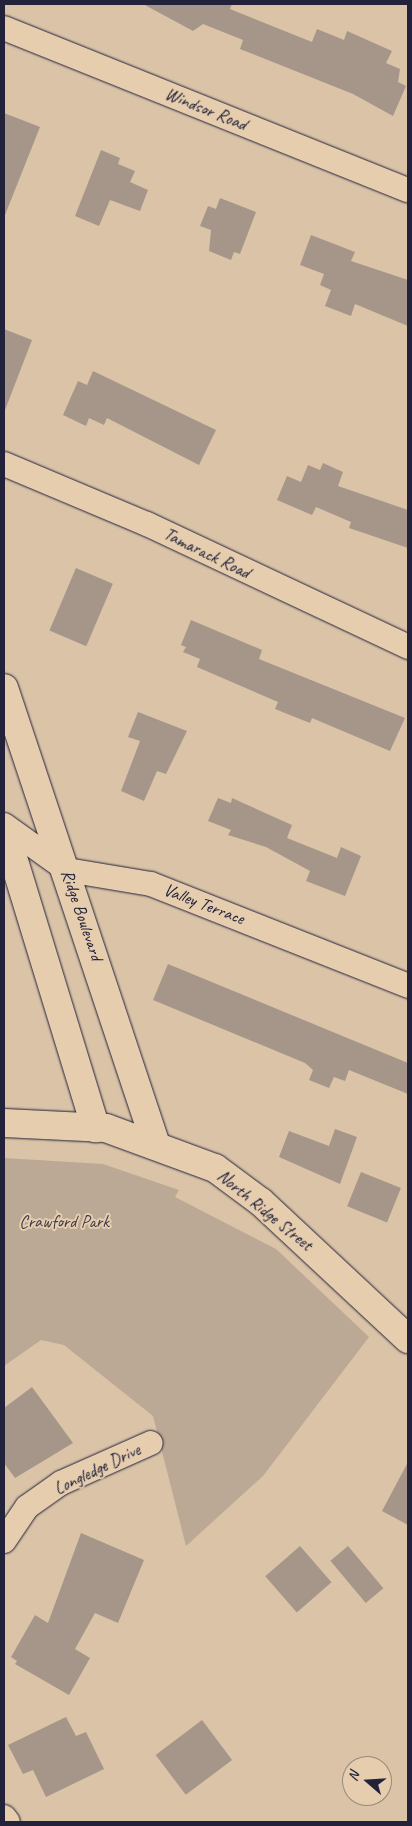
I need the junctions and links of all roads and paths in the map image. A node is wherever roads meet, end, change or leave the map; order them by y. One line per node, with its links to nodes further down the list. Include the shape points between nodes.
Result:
1 (4, 28): 2 (street, Windsor Road)
2 (408, 190)
3 (4, 464): 4 (street, Tamarack Road, via 147,524)
4 (408, 647)
5 (4, 688): 7 (street, Ridge Boulevard)
6 (4, 826): 7 (street, Valley Terrace); 10 (street)
7 (67, 870): 8 (street, Valley Terrace, via 151,884); 11 (street, Ridge Boulevard)
8 (408, 986)
9 (4, 1123): 10 (street, North Ridge Street)
10 (96, 1128): 11 (street, North Ridge Street)
11 (156, 1144): 12 (street, North Ridge Street, via 215,1168 261,1202)
12 (408, 1339)
13 (151, 1443): 14 (street, Longledge Drive, via 61,1483 27,1507)
14 (4, 1541)
15 (4, 1817): 16 (street)
16 (8, 1822)

